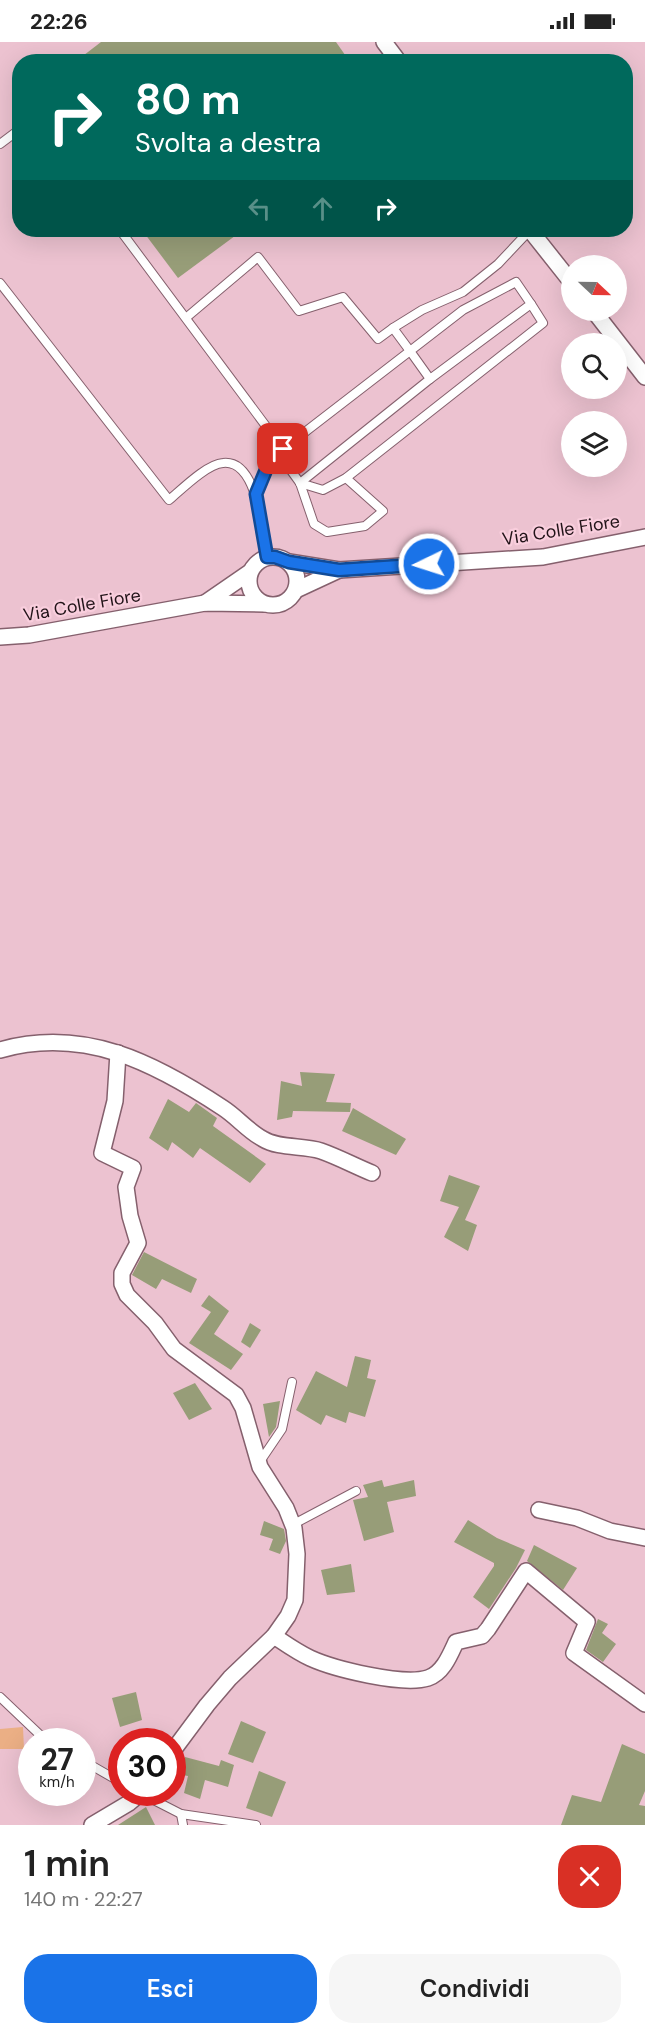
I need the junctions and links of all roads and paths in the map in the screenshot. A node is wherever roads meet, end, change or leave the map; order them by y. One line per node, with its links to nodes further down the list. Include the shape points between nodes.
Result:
1 (125, 237): 7 (lane)
2 (523, 237): 9 (lane, via 463,292)
3 (536, 237): 4 (street)
4 (561, 269)
5 (0, 283): 17 (lane, via 170,500 203,472 222,463 233,464 242,471)
6 (531, 304): 10 (lane, via 516,282 463,310); 12 (lane); 15 (lane, via 543,323)
7 (187, 317): 9 (lane, via 258,257 299,311 343,297 378,339); 13 (lane)
8 (602, 321): 11 (street)
9 (393, 328): 10 (lane)
10 (410, 351): 12 (lane); 13 (lane)
11 (645, 377)
12 (430, 379): 16 (lane)
13 (283, 449): 14 (lane)
14 (276, 458): 16 (lane, via 287,465); 17 (lane, via 268,465)
15 (346, 478): 16 (lane, via 323,490); 16 (lane, via 383,511 365,526 327,532 314,524)
16 (300, 483)
17 (256, 494): 19 (lane)
18 (645, 537): 21 (street, Via Colle Fiore, via 543,557)
19 (267, 557): 20 (street); 22 (street)
20 (289, 562): 21 (street, Via Colle Fiore); 23 (street, via 297,575)
21 (339, 570): 23 (street, Via Colle Fiore)
22 (250, 572): 24 (street, Via Colle Fiore); 25 (street, via 252,594)
23 (296, 591): 25 (street, via 281,604)
24 (205, 603): 25 (street, Via Colle Fiore); 26 (street, Via Colle Fiore)
25 (264, 604)
26 (0, 637)
27 (0, 1050): 28 (street, via 33,1042 77,1044)
28 (118, 1053): 29 (street, via 174,1076 264,1140 320,1150); 31 (street, via 115,1101 102,1153 133,1168 126,1186 138,1243 122,1273 122,1284 174,1349 236,1395)
29 (372, 1173)
30 (292, 1382): 31 (lane, via 282,1429)
31 (259, 1463): 34 (street)
32 (356, 1491): 34 (lane)
33 (538, 1510): 35 (street)
34 (292, 1525): 36 (street, via 297,1554 295,1600)
35 (645, 1538)
36 (274, 1636): 38 (street, via 310,1658 336,1666 383,1678 428,1678 445,1664 456,1642 482,1636 489,1629 526,1571 587,1622 574,1653); 40 (street, via 214,1696)
37 (0, 1697): 39 (lane)
38 (645, 1704)
39 (33, 1728)
40 (186, 1733)
41 (124, 1806): 45 (street)
42 (165, 1806): 43 (lane)
43 (181, 1814): 44 (lane); 46 (lane)
44 (256, 1824)
45 (92, 1825)
46 (183, 1825)

